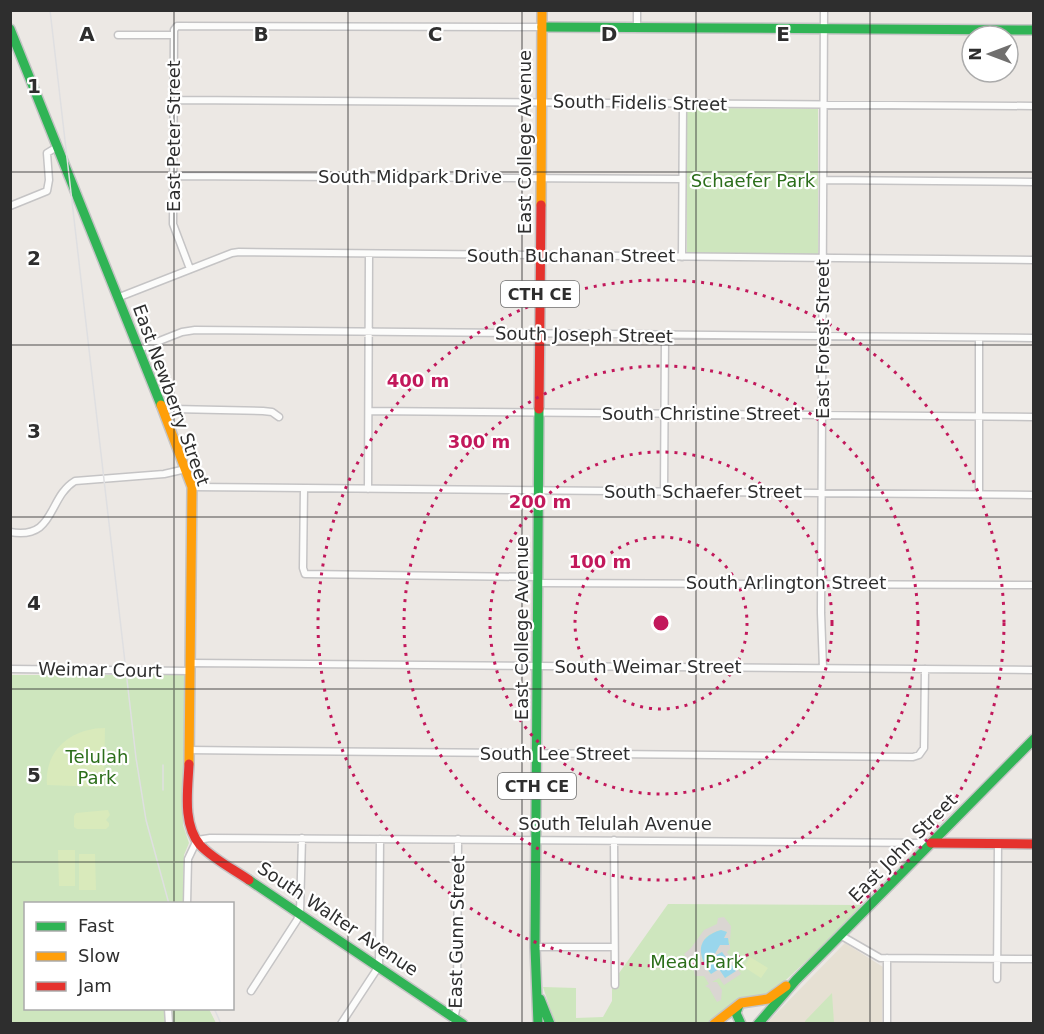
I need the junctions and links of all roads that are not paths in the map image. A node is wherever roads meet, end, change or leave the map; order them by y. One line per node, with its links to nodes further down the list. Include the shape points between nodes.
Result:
1 (542, 10): 4 (main road, East College Avenue / CTH CE)
2 (638, 10): 5 (street)
3 (824, 10): 7 (street, East Forest Street)
4 (542, 27): 5 (main road); 10 (street, via 217,25 177,26); 12 (main road, East College Avenue / CTH CE)
5 (638, 27): 7 (main road)
6 (10, 29): 16 (main road, East Newberry Street)
7 (824, 29): 8 (main road); 14 (street, East Forest Street)
8 (1034, 30)
9 (118, 34): 10 (street)
10 (174, 35): 11 (street, East Peter Street)
11 (174, 100): 12 (street, South Fidelis Street); 17 (street, East Peter Street)
12 (541, 102): 13 (street, South Fidelis Street); 18 (main road, East College Avenue / CTH CE)
13 (683, 103): 14 (street, South Fidelis Street); 19 (street)
14 (824, 105): 15 (street, South Fidelis Street); 20 (street, East Forest Street)
15 (1034, 106)
16 (57, 147): 22 (street, via 47,153 46,191); 29 (main road, East Newberry Street)
17 (174, 176): 18 (street, South Midpark Drive); 28 (street, East Peter Street, via 174,224)
18 (541, 178): 19 (street, South Midpark Drive); 24 (main road, East College Avenue / CTH CE)
19 (682, 179): 25 (street)
20 (824, 180): 21 (street); 26 (street, East Forest Street)
21 (1034, 182)
22 (10, 206)
23 (369, 254): 24 (street, South Buchanan Street); 28 (street, South Buchanan Street, via 239,252); 30 (street)
24 (541, 256): 25 (street, South Buchanan Street); 31 (main road, East College Avenue / CTH CE)
25 (682, 257): 26 (street, South Buchanan Street)
26 (823, 259): 27 (street, South Buchanan Street); 33 (street, East Forest Street)
27 (1034, 260)
28 (190, 269): 29 (street, South Buchanan Street)
29 (117, 298): 36 (main road, East Newberry Street)
30 (369, 332): 31 (street, South Joseph Street); 36 (street, South Joseph Street, via 188,331); 38 (street)
31 (540, 335): 32 (street, South Joseph Street); 39 (main road, East College Avenue / CTH CE)
32 (665, 336): 33 (street, South Joseph Street); 40 (street)
33 (823, 337): 34 (street, South Joseph Street); 41 (street, East Forest Street)
34 (979, 338): 35 (street, South Joseph Street); 42 (street)
35 (1034, 339)
36 (139, 349): 37 (main road, East Newberry Street)
37 (163, 411): 43 (street, via 263,411); 45 (main road, East Newberry Street)
38 (369, 411): 39 (street, South Christine Street); 48 (street)
39 (540, 412): 40 (street, South Christine Street); 49 (main road, East College Avenue / CTH CE)
40 (665, 414): 41 (street, South Christine Street); 50 (street)
41 (822, 415): 42 (street, South Christine Street); 51 (street, East Forest Street)
42 (979, 416): 44 (street, South Christine Street); 52 (street)
43 (279, 417)
44 (1034, 417)
45 (186, 470): 46 (main road, East Newberry Street); 54 (street, via 75,481 41,527 29,533)
46 (192, 487): 47 (street, South Schaefer Street); 59 (main road, East Newberry Street)
47 (304, 488): 48 (street, South Schaefer Street); 55 (street, South Arlington Street, via 303,572 308,575)
48 (368, 489): 49 (street, South Schaefer Street)
49 (539, 491): 50 (street, South Schaefer Street); 55 (main road, East College Avenue / CTH CE)
50 (664, 493): 51 (street, South Schaefer Street)
51 (822, 493): 52 (street, South Schaefer Street); 56 (street, East Forest Street)
52 (979, 495): 53 (street, South Schaefer Street)
53 (1034, 495)
54 (10, 532)
55 (539, 580): 56 (street, South Arlington Street); 58 (main road, East College Avenue / CTH CE)
56 (821, 584): 57 (street, South Arlington Street); 60 (street, East Forest Street)
57 (1034, 585)
58 (538, 666): 59 (street, South Weimar Street); 60 (street, South Weimar Street); 66 (main road, East College Avenue / CTH CE)
59 (190, 667): 61 (street, Weimar Court); 65 (main road, East Newberry Street)
60 (823, 668): 62 (street, South Weimar Street)
61 (10, 669)
62 (925, 669): 63 (street, South Weimar Street); 66 (street, South Lee Street, via 924,748 913,757)
63 (1034, 670)
64 (1034, 739): 73 (main road, East John Street)
65 (188, 750): 66 (street, South Lee Street); 70 (main road, East Newberry Street, via 188,815)
66 (538, 753): 71 (main road, East College Avenue / CTH CE)
67 (302, 838): 68 (street, South Telulah Avenue); 70 (street, South Telulah Avenue); 77 (street)
68 (380, 839): 69 (street, South Telulah Avenue); 84 (street)
69 (458, 839): 71 (street, South Telulah Avenue); 92 (street, East Gunn Street)
70 (196, 840): 76 (street, via 188,859); 77 (main road, South Walter Avenue, via 234,870)
71 (537, 840): 72 (street, South Telulah Avenue); 79 (main road, East College Avenue / CTH CE)
72 (614, 840): 73 (street, South Telulah Avenue); 80 (street)
73 (931, 843): 74 (main road, South Telulah Avenue); 78 (main road, East John Street)
74 (998, 844): 75 (main road, South Telulah Avenue); 82 (street)
75 (1034, 844)
76 (187, 900)
77 (300, 912): 84 (main road, South Walter Avenue); 88 (street)
78 (840, 935): 81 (street, via 877,957); 86 (main road, East John Street)
79 (535, 947): 80 (street); 89 (main road, East College Avenue / CTH CE)
80 (614, 947): 87 (street)
81 (887, 958): 82 (street); 99 (street)
82 (997, 958): 83 (street); 85 (street)
83 (1034, 959)
84 (379, 966): 92 (main road, South Walter Avenue); 94 (street)
85 (997, 979)
86 (796, 980): 90 (main road, East John Street, via 770,999); 93 (main road, East John Street)
87 (615, 985)
88 (251, 991)
89 (538, 994): 95 (main road, East College Avenue / CTH CE); 96 (main road, East College Avenue / CTH CE)
90 (753, 1001): 91 (main road, East John Street); 93 (main road, via 762,1009)
91 (738, 1005): 97 (main road); 98 (main road, via 736,1017)
92 (457, 1022)
93 (759, 1022)
94 (341, 1023)
95 (538, 1023)
96 (550, 1023)
97 (714, 1023)
98 (741, 1023)
99 (887, 1023)

